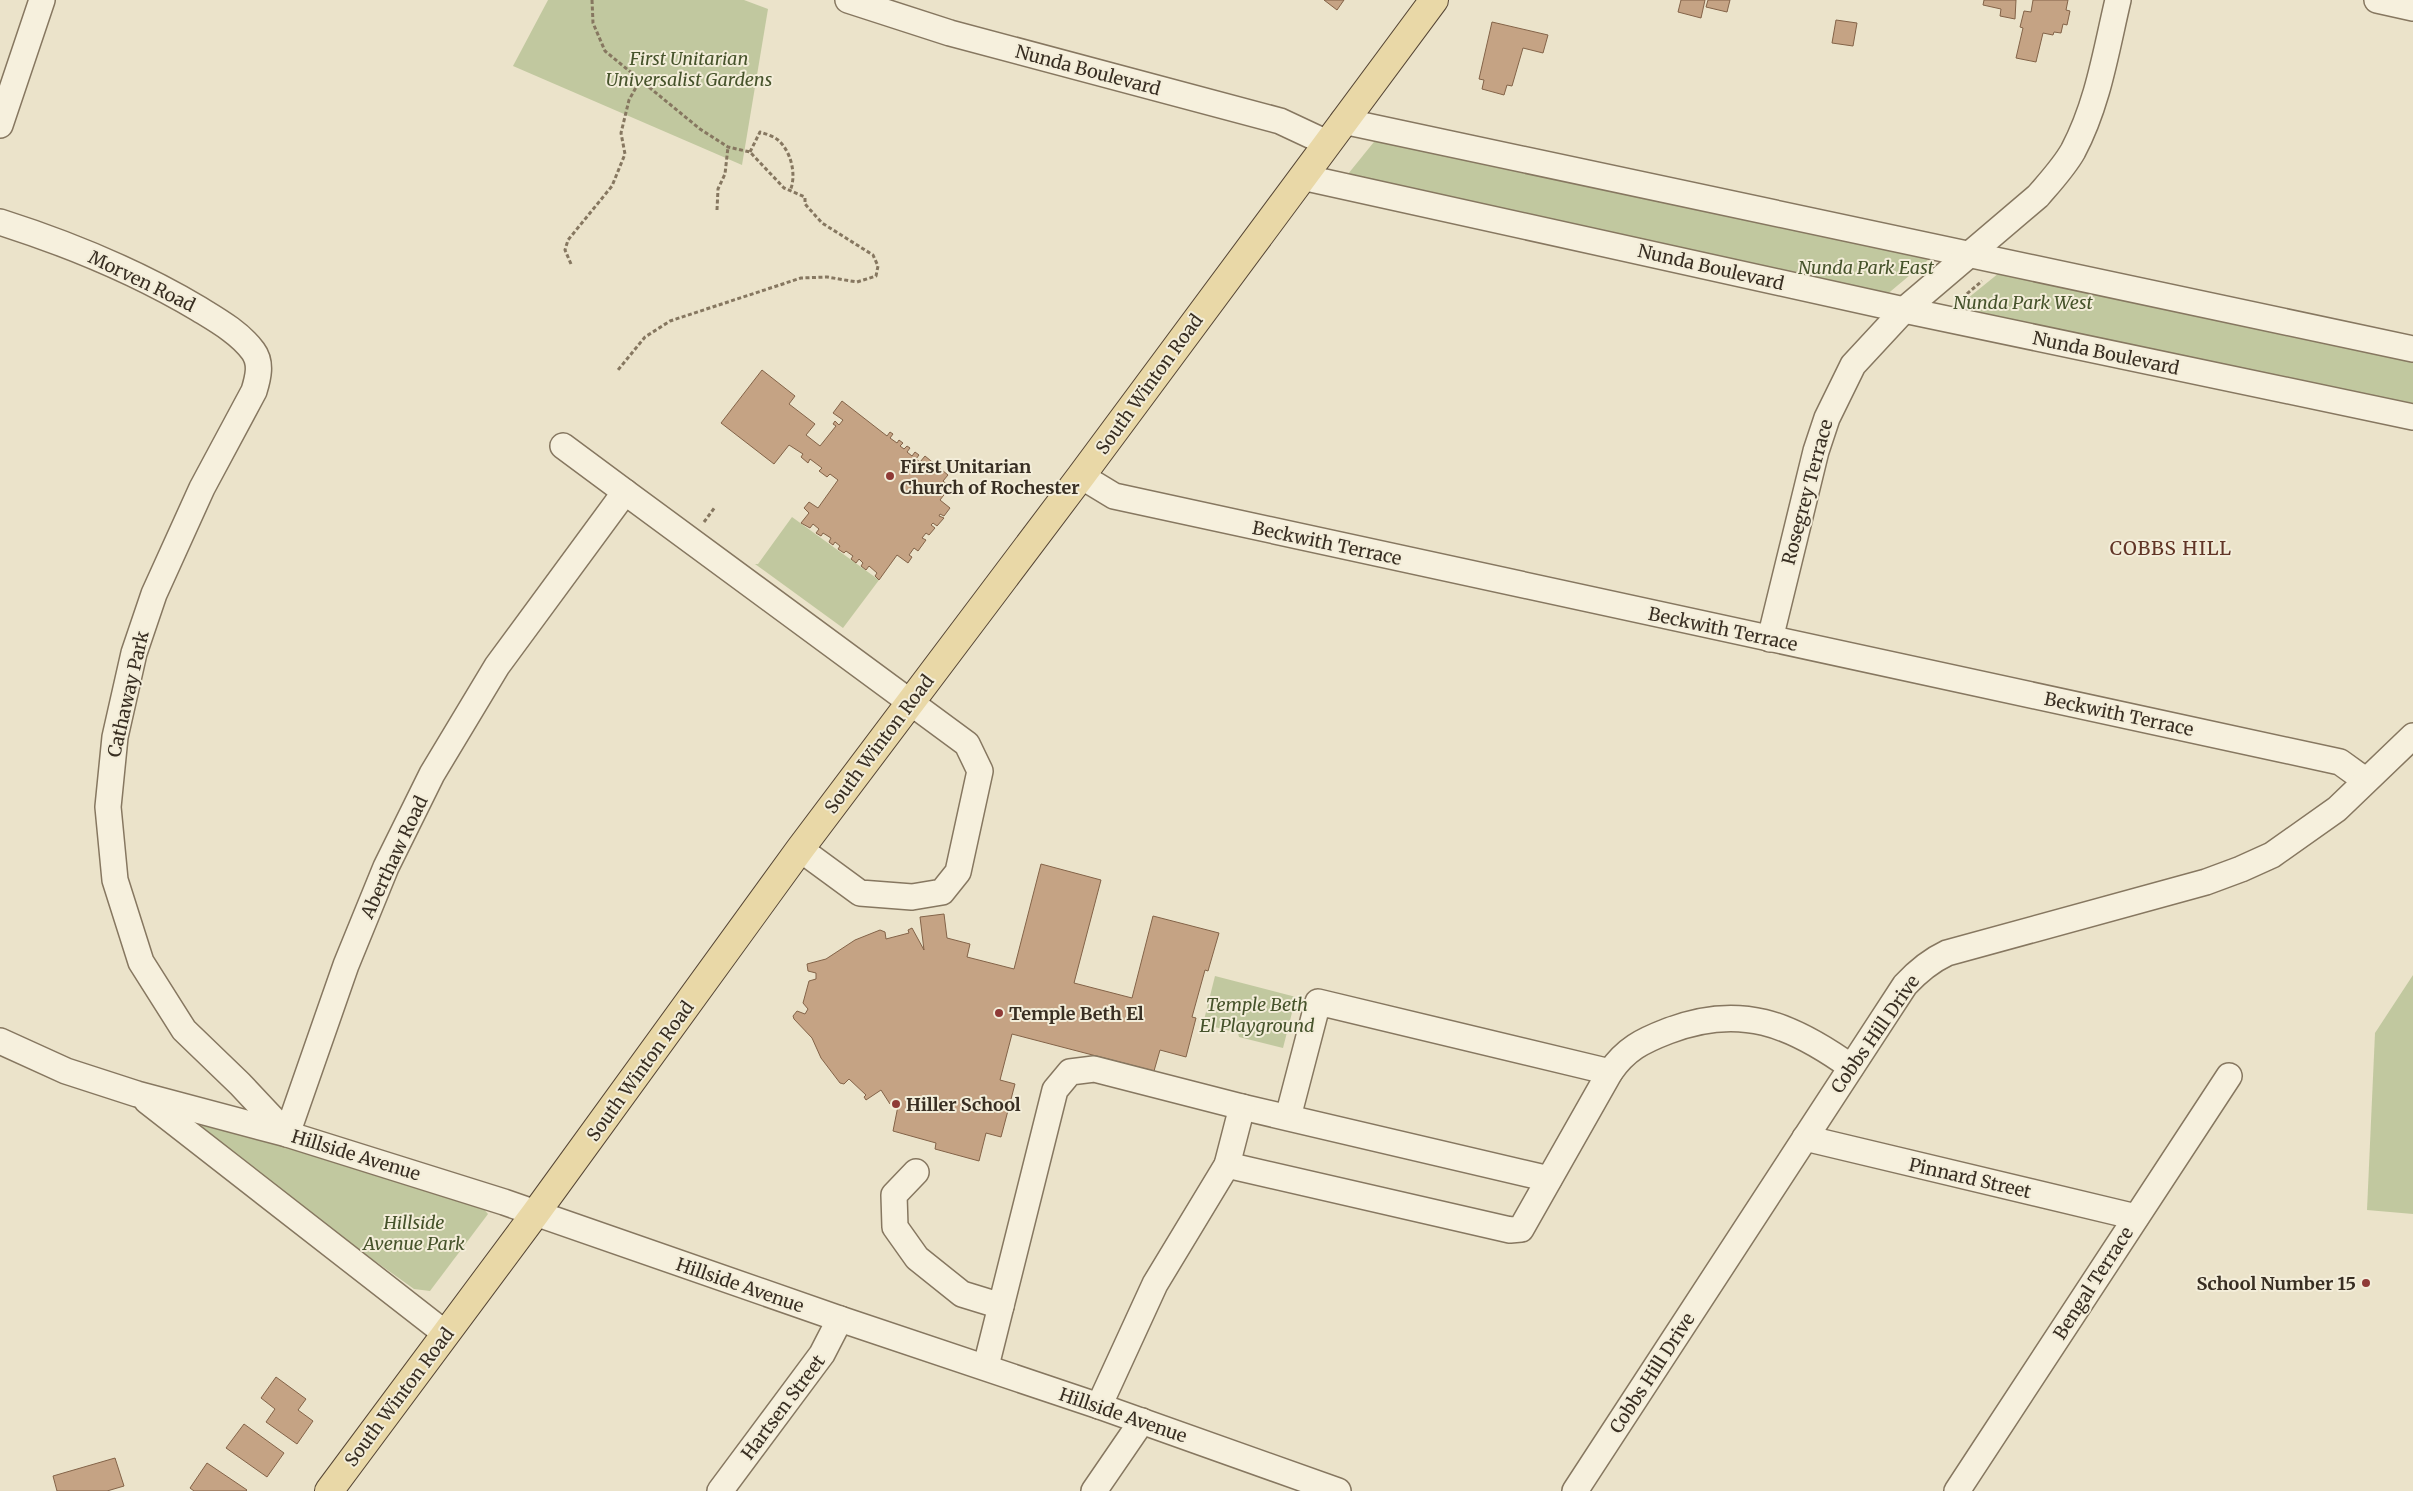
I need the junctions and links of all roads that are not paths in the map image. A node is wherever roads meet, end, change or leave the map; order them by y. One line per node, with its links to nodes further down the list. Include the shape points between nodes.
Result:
1 (42, 0): 8 (street)
2 (848, 0): 9 (street, Nunda Boulevard, via 950,33 1280,121)
3 (1434, 0): 7 (main road, South Winton Road)
4 (2118, 0): 12 (street, Rosegrey Terrace, via 2094,102 2073,151 2038,196)
5 (2377, 0): 6 (street)
6 (2413, 8)
7 (1343, 120): 9 (main road, South Winton Road); 12 (street)
8 (0, 125)
9 (1327, 143): 10 (main road, South Winton Road)
10 (1302, 176): 13 (street, Nunda Boulevard); 18 (main road, South Winton Road)
11 (0, 222): 15 (street, Morven Road, via 88,254 180,297 238,336 254,351)
12 (1970, 254): 13 (street, Rosegrey Terrace); 14 (street)
13 (1904, 310): 16 (street, Nunda Boulevard); 20 (street, Rosegrey Terrace, via 1853,365 1827,418 1805,490)
14 (2413, 350)
15 (259, 371): 32 (street, Cathaway Park, via 254,391 202,488 154,594 134,653 115,737 108,807 115,880 142,962 184,1030)
16 (2413, 417)
17 (563, 446): 19 (street)
18 (1081, 476): 20 (street, Beckwith Terrace, via 1114,496); 21 (main road, South Winton Road)
19 (625, 492): 21 (street); 32 (street, Aberthaw Road, via 497,666 437,766 386,867 346,965)
20 (1770, 639): 23 (street, Beckwith Terrace, via 2340,762)
21 (910, 702): 24 (main road, South Winton Road); 24 (street, via 967,744 980,771 958,872 942,892 912,897 860,892)
22 (2413, 736): 23 (street, Cobbs Hill Drive)
23 (2365, 780): 26 (street, Cobbs Hill Drive, via 2337,809 2301,836 2241,869 2206,882 1947,952 1930,962 1905,985)
24 (800, 849): 37 (main road, South Winton Road)
25 (0, 1040): 29 (street, Hillside Avenue, via 66,1071)
26 (1851, 1067): 27 (street, via 1790,1031 1747,1018 1726,1017 1698,1020 1645,1040 1622,1055); 33 (street, Cobbs Hill Drive)
27 (1610, 1072): 31 (street, via 1318,1002); 36 (street)
28 (2229, 1076): 38 (street, Bengal Terrace)
29 (137, 1094): 32 (street, Hillside Avenue); 41 (street, Hillside Avenue)
30 (1242, 1107): 31 (street); 34 (street); 39 (street, via 1094,1069 1070,1072 1055,1090)
31 (1288, 1117): 36 (street)
32 (287, 1134): 37 (street, Hillside Avenue)
33 (1805, 1138): 38 (street, Pinnard Street); 49 (street, Cobbs Hill Drive)
34 (1227, 1165): 36 (street, via 1510,1230 1521,1229); 43 (street, via 1155,1284)
35 (916, 1172): 39 (street, via 894,1195 895,1227 917,1258 962,1294)
36 (1549, 1179)
37 (536, 1214): 40 (street, Hillside Avenue); 41 (main road, South Winton Road)
38 (2136, 1217): 50 (street, Bengal Terrace)
39 (1001, 1306): 42 (street)
40 (840, 1319): 42 (street, Hillside Avenue); 46 (street, Hartsen Street, via 822,1354)
41 (446, 1334): 45 (main road, South Winton Road)
42 (986, 1366): 43 (street, Hillside Avenue)
43 (1099, 1406): 44 (street, Hillside Avenue)
44 (1142, 1421): 47 (street); 48 (street, Hillside Avenue)
45 (329, 1491)
46 (720, 1491)
47 (1094, 1491)
48 (1338, 1491)
49 (1576, 1491)
50 (1957, 1491)

